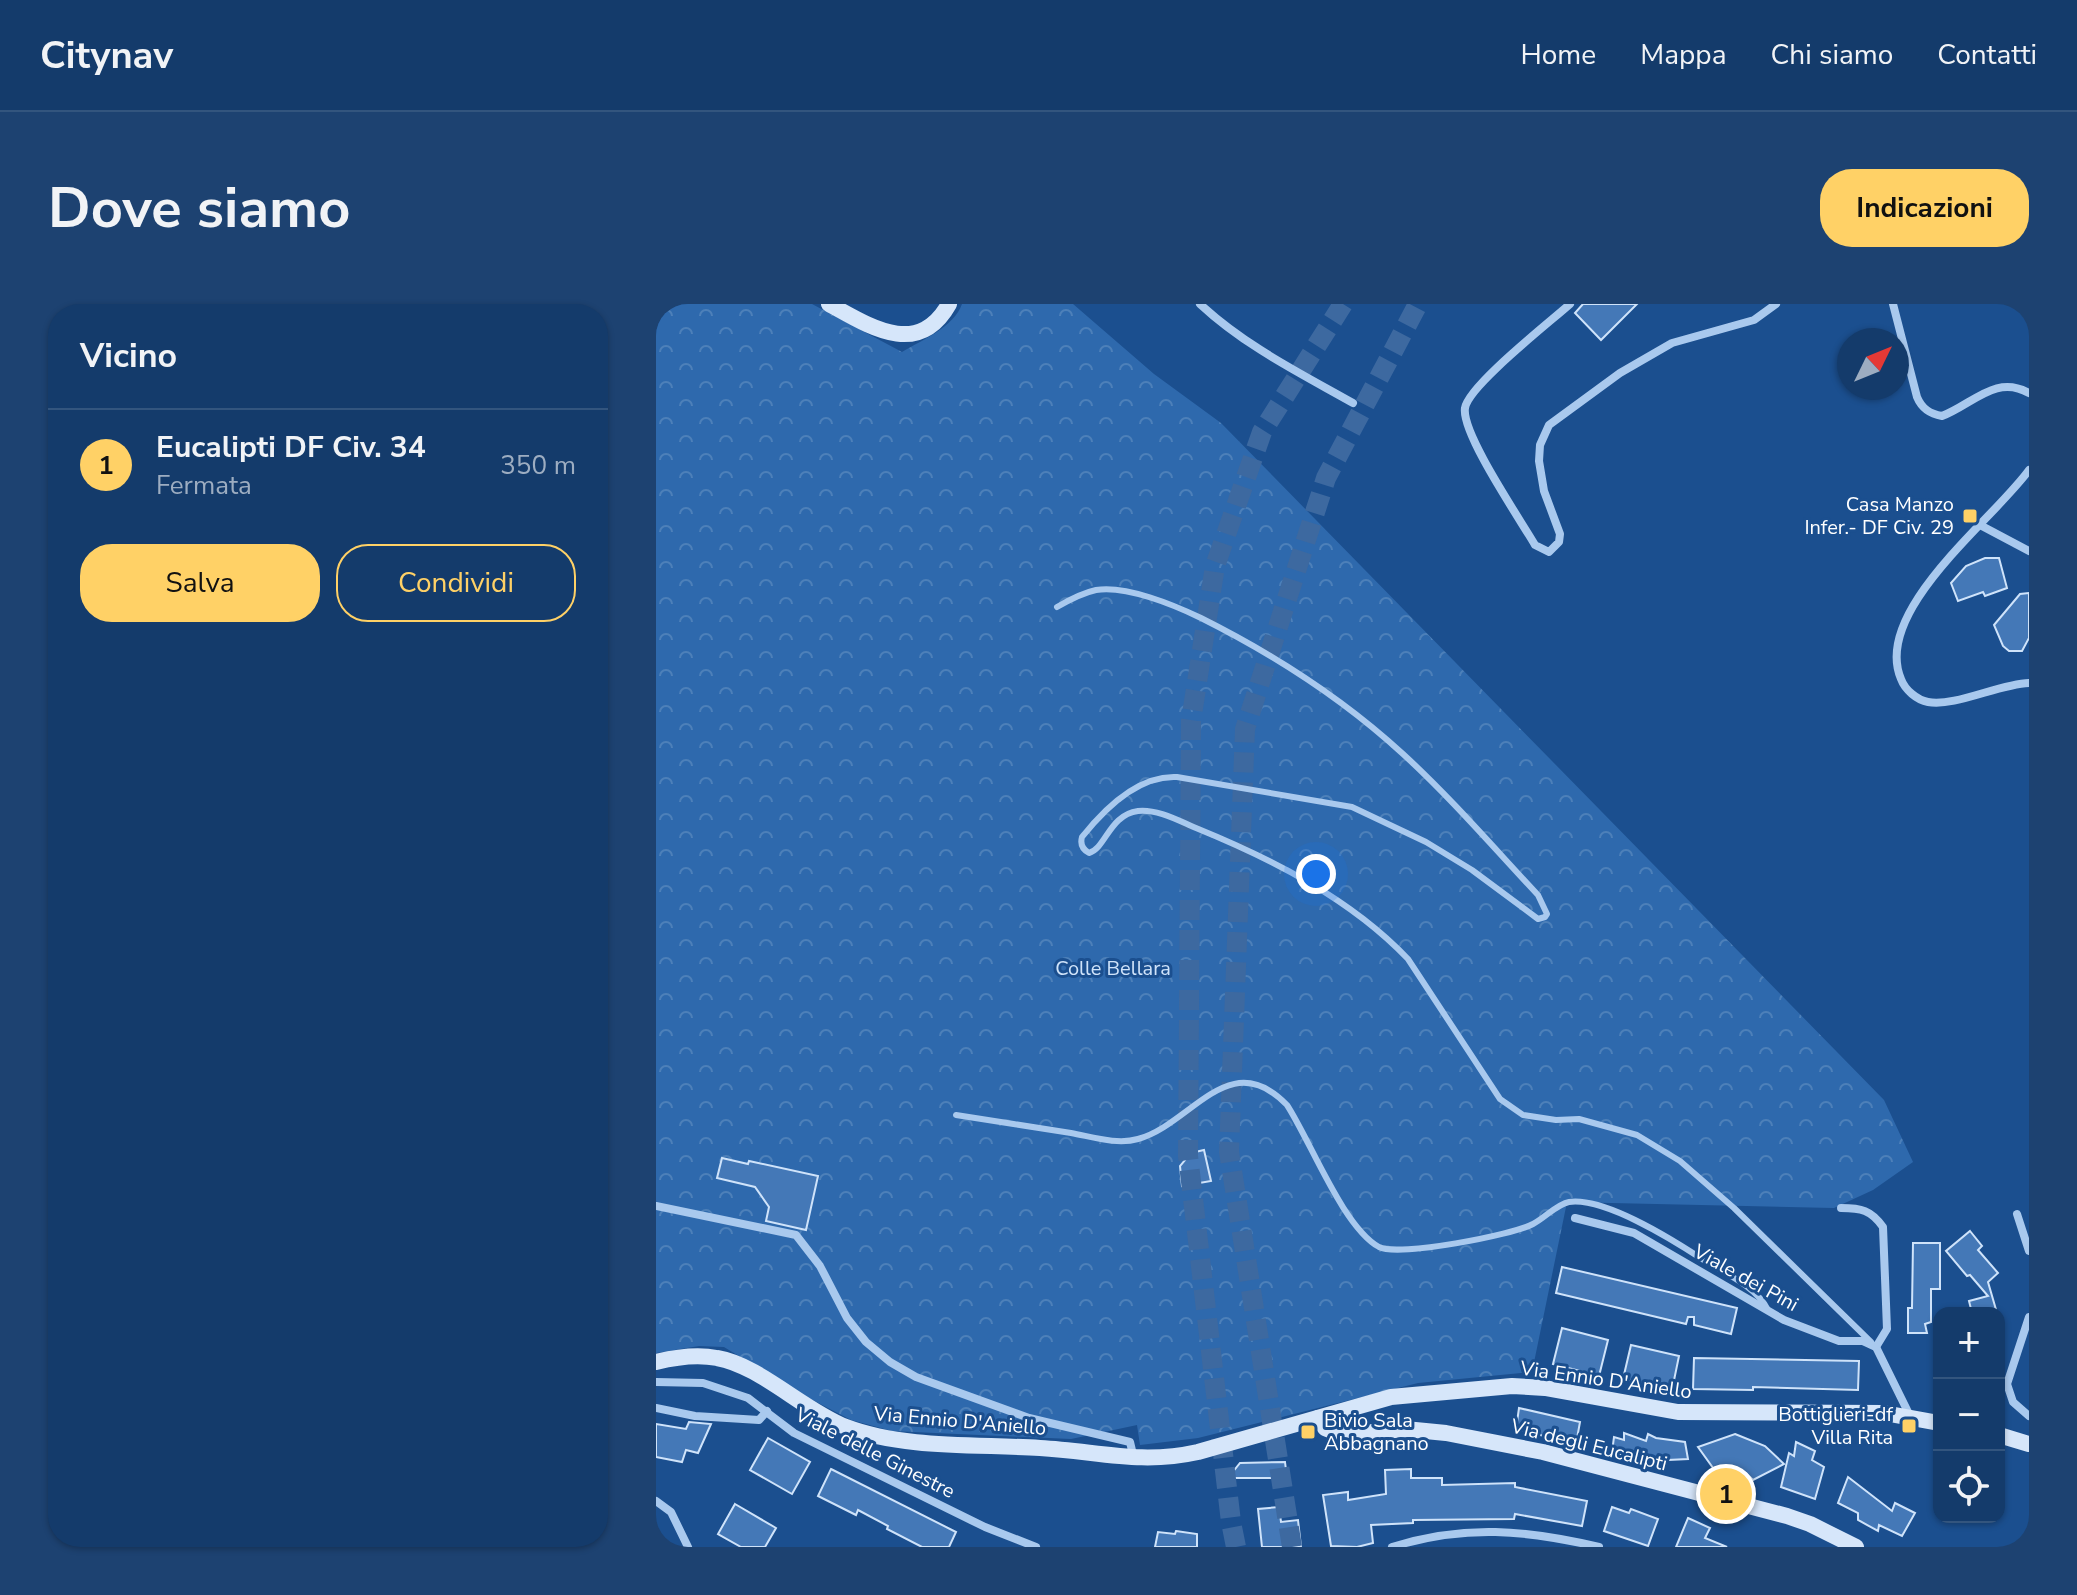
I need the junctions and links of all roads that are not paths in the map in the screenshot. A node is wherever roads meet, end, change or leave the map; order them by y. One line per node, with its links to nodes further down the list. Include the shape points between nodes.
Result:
1 (829, 304): 2 (street, via 871,327 902,335 931,325)
2 (949, 304)
3 (1200, 304): 8 (street, via 1224,327)
4 (1570, 304): 5 (street, via 1482,382 1465,408 1468,431 1535,545 1549,552 1560,534 1539,461 1549,425 1672,343 1754,320)
5 (1776, 304)
6 (1893, 304): 7 (street, via 1917,397 1928,411 1942,416 2002,386)
7 (2029, 393)
8 (1353, 403)
9 (2029, 470): 10 (street)
10 (1980, 525): 11 (street); 13 (street, via 1914,604 1897,645 1901,679 1917,697 1932,703)
11 (2029, 551)
12 (1057, 607): 22 (lane, via 1098,589 1125,592 1175,605 1246,640 1330,695 1403,754 1538,895 1547,914 1538,919 1426,842 1352,807 1177,777 1151,779 1127,792 1082,837 1084,850 1095,851 1112,825 1133,812 1159,813 1276,864 1337,901 1408,959 1500,1099 1523,1115 1579,1119 1637,1135 1680,1161)
13 (2029, 683)
14 (956, 1115): 20 (lane, via 1125,1142 1157,1131 1210,1094 1243,1081 1276,1094 1287,1105 1341,1205 1381,1248 1434,1248 1531,1226 1567,1202 1588,1203 1642,1223 1758,1295)
15 (656, 1206): 33 (street, Via Ennio D'Aniello, via 796,1235 820,1266 847,1318 890,1362 916,1377 1029,1418 1130,1442)
16 (1841, 1208): 22 (street, via 1874,1214 1887,1226 1887,1329)
17 (2017, 1214): 19 (street)
18 (1575, 1218): 20 (street, Viale dei Pini, via 1634,1233)
19 (2029, 1251)
20 (1768, 1310): 22 (street, Viale dei Pini, via 1839,1341)
21 (2029, 1317): 27 (street, via 2007,1384 2013,1402)
22 (1876, 1347): 28 (street)
23 (656, 1362): 33 (street, Via Ennio D'Aniello, via 719,1358 746,1368 813,1412 873,1435)
24 (656, 1382): 26 (street, Viale delle Ginestre, via 703,1383 748,1398)
25 (656, 1408): 26 (street, via 759,1420)
26 (767, 1411): 38 (street, Viale delle Ginestre, via 794,1433)
27 (2029, 1416)
28 (1911, 1417): 29 (street, Via Ennio D'Aniello, via 1678,1412 1512,1386 1391,1397); 30 (street, Via Ennio D'Aniello)
29 (1318, 1418): 33 (street, Via Ennio D'Aniello, via 1174,1457); 41 (street, Via degli Eucalipti, via 1325,1428 1342,1435 1405,1429 1543,1452 1787,1516)
30 (1933, 1422)
31 (2005, 1437): 32 (street)
32 (2029, 1444)
33 (1135, 1459)
34 (656, 1501): 37 (street, via 671,1512)
35 (657, 1545): 36 (street)
36 (668, 1547)
37 (688, 1547)
38 (1036, 1547)
39 (1392, 1547): 40 (street, via 1484,1530)
40 (1599, 1547)
41 (1856, 1547)

